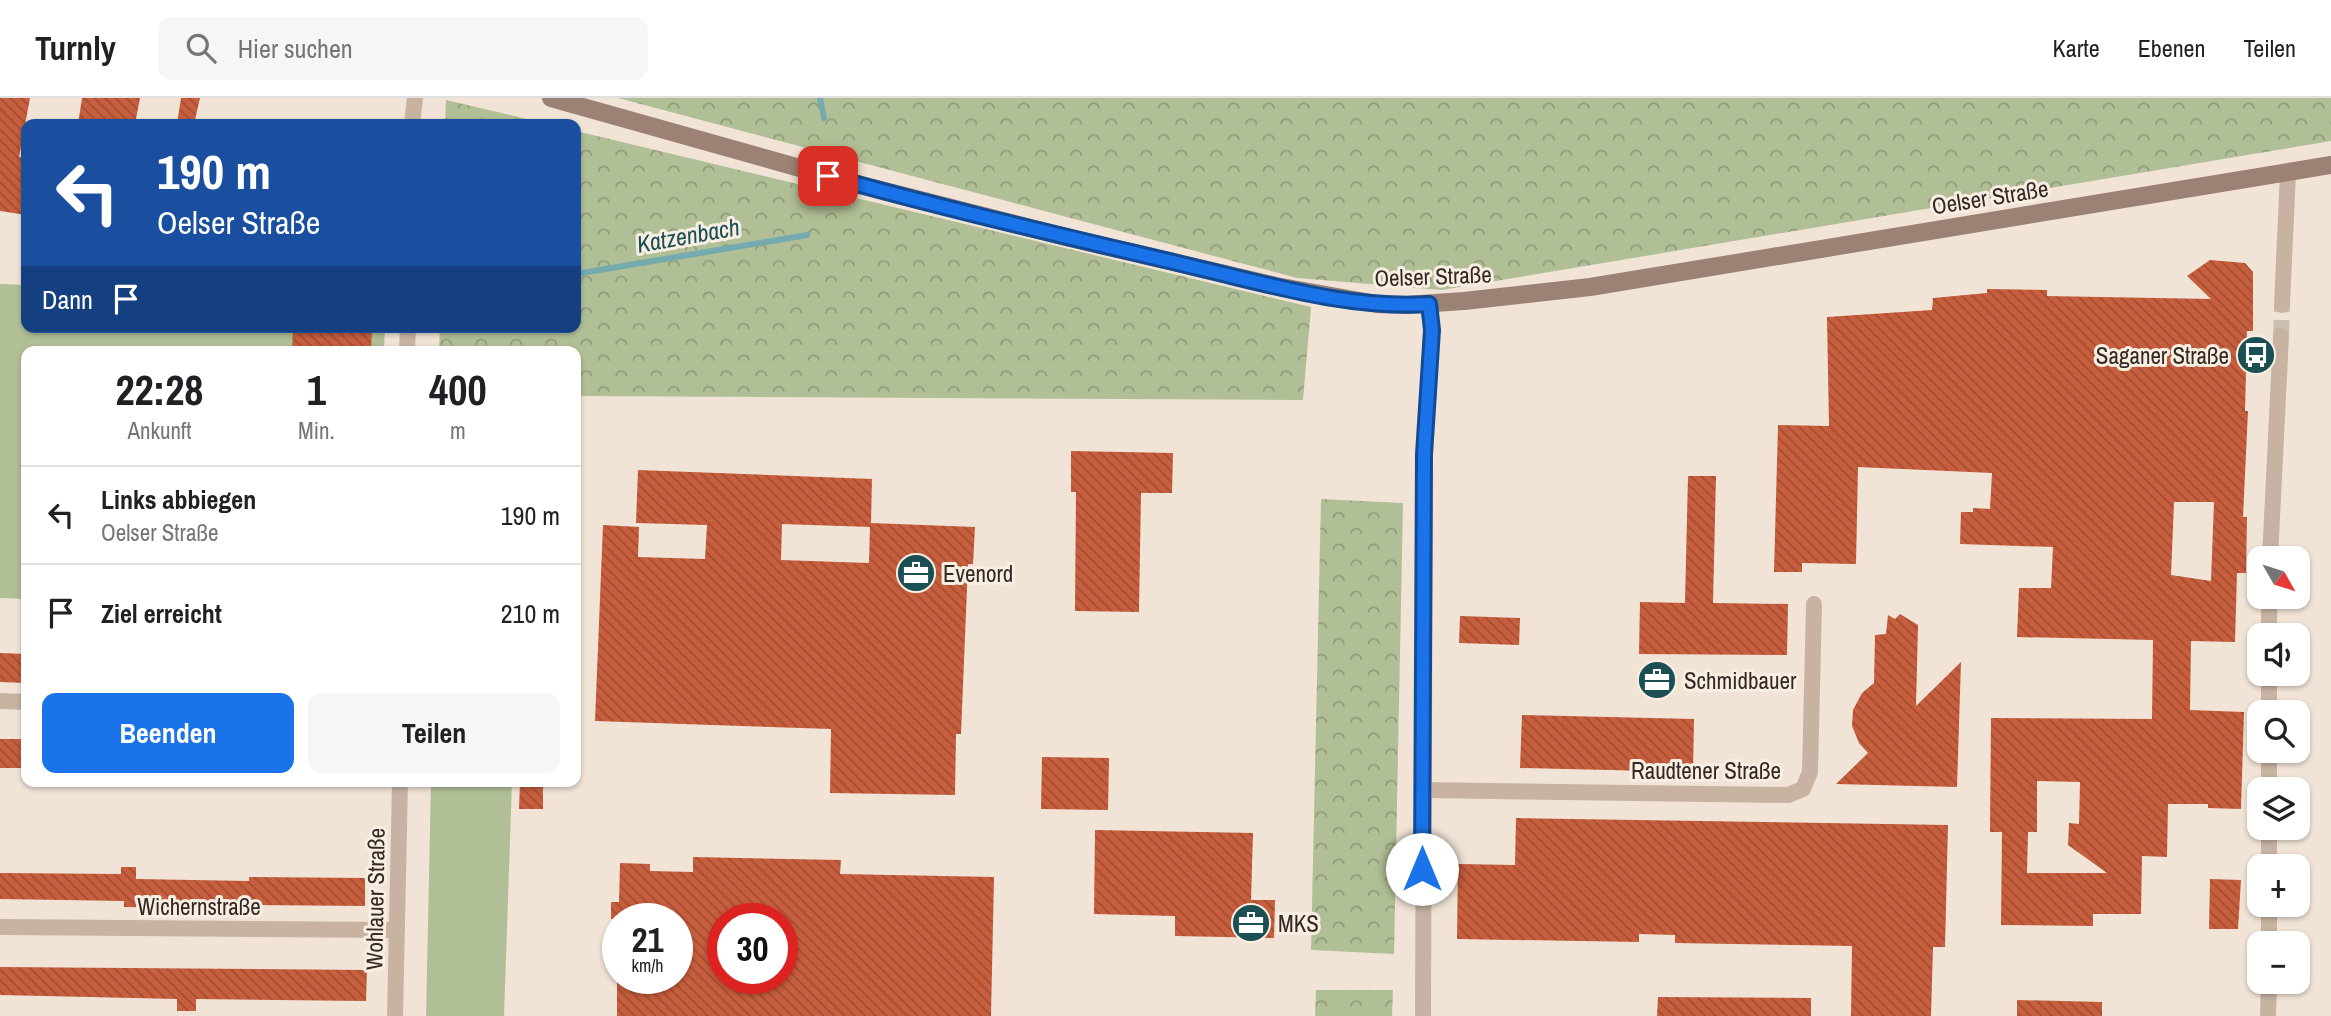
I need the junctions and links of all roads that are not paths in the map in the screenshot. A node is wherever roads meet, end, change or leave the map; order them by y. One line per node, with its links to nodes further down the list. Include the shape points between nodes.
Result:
1 (415, 98): 3 (street)
2 (551, 98): 6 (main road, Oelser Straße, via 853,183 1170,261 1344,300)
3 (413, 119)
4 (2331, 165): 5 (main road, Oelser Straße)
5 (2288, 172): 6 (main road, Oelser Straße, via 1603,286); 7 (street)
6 (1429, 304): 14 (street)
7 (2282, 305)
8 (2281, 336): 9 (street)
9 (2271, 546)
10 (1814, 604): 14 (street, Raudtener Straße, via 1810,772 1804,789 1788,795)
11 (0, 701): 12 (street)
12 (21, 702)
13 (400, 787): 16 (street, Wohlauer Straße)
14 (1422, 790): 19 (street)
15 (0, 927): 16 (street, Wichernstraße)
16 (397, 930): 18 (street, Wohlauer Straße)
17 (2269, 994): 20 (street)
18 (395, 1016)
19 (1423, 1016)
20 (2268, 1016)

